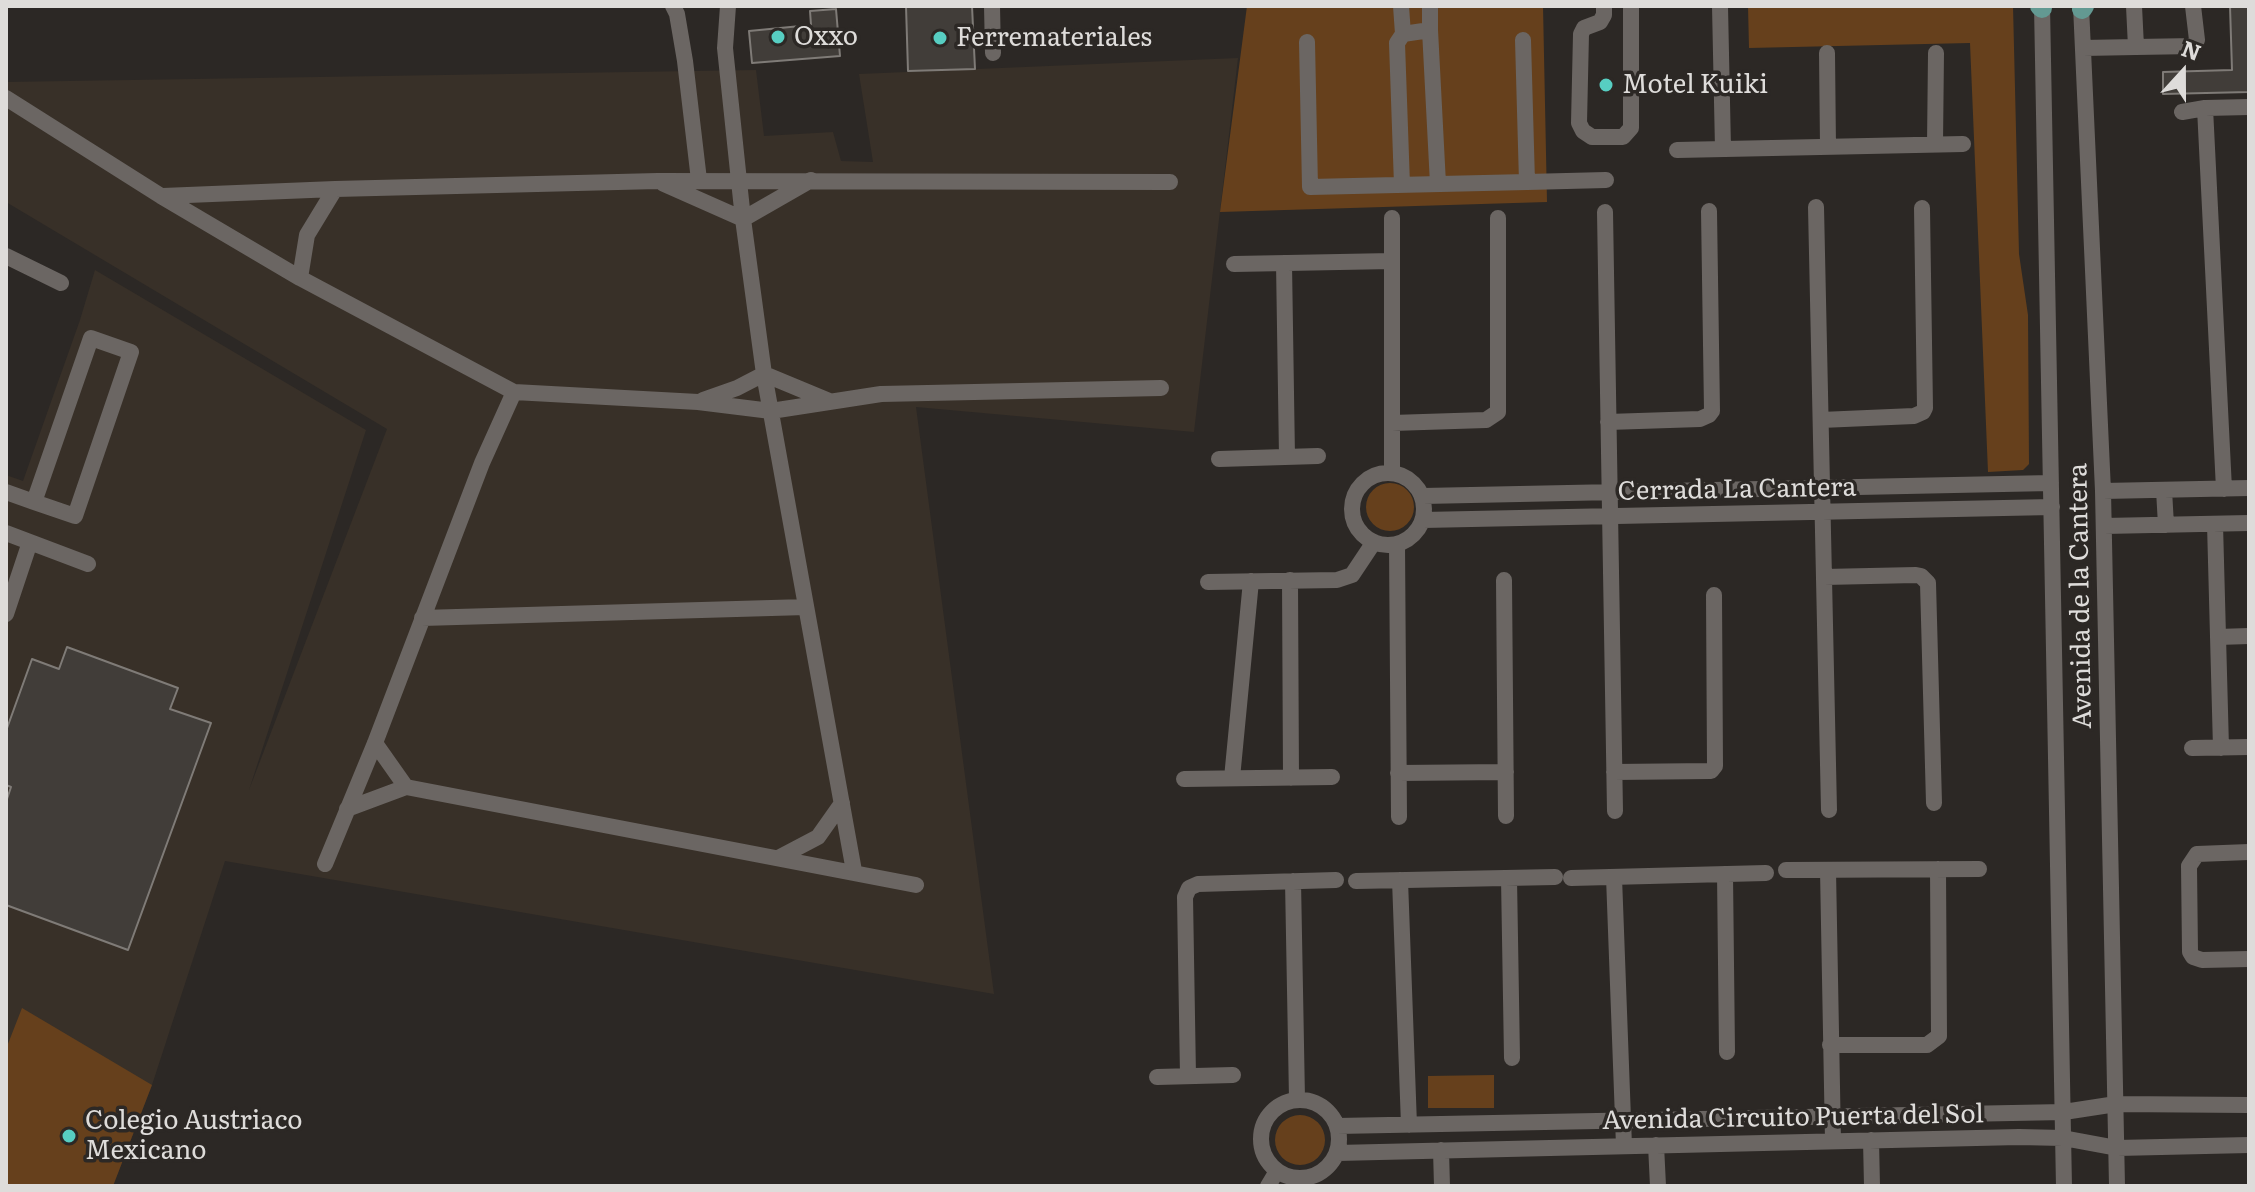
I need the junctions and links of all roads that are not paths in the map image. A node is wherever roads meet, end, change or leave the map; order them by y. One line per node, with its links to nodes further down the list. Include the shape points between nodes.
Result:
1 (673, 6): 31 (street)
2 (728, 6): 32 (street, via 725,48)
3 (992, 6): 19 (street)
4 (1401, 6): 14 (street)
5 (1430, 6): 13 (street)
6 (1720, 6): 29 (street)
7 (2134, 6): 17 (street)
8 (2193, 6): 17 (street, via 2194,46)
9 (2041, 7): 68 (street, Avenida de la Cantera)
10 (2082, 7): 18 (street, Avenida de la Cantera)
11 (1602, 14): 12 (street); 12 (street, via 1581,34 1579,123 1592,137 1623,137 1631,128)
12 (1631, 14)
13 (1430, 30): 14 (street); 38 (street)
14 (1403, 34): 39 (street, via 1397,43)
15 (1523, 40): 37 (street)
16 (1307, 42): 39 (street, via 1310,187)
17 (2136, 47): 18 (street)
18 (2083, 48): 73 (street, Avenida de la Cantera)
19 (993, 53)
20 (1827, 53): 28 (street)
21 (1936, 53): 26 (street)
22 (6, 98): 41 (street)
23 (2249, 107): 24 (street)
24 (2205, 108): 25 (street); 71 (street)
25 (2182, 112)
26 (1935, 144): 27 (street); 28 (street)
27 (1963, 144)
28 (1828, 147): 29 (street)
29 (1723, 149): 30 (street)
30 (1677, 150)
31 (699, 180): 32 (street); 35 (street)
32 (740, 180): 33 (street); 48 (street)
33 (813, 180): 36 (street); 48 (street)
34 (1606, 180): 37 (street)
35 (658, 181): 40 (street); 48 (street)
36 (1170, 182)
37 (1527, 182): 38 (street)
38 (1438, 184): 39 (street)
39 (1402, 185)
40 (335, 189): 41 (street); 53 (street, via 307,235)
41 (161, 196): 53 (street)
42 (1816, 207): 61 (street)
43 (1922, 208): 61 (street, via 1925,408 1914,416)
44 (1709, 211): 62 (street, via 1712,411 1700,419)
45 (1605, 212): 62 (street)
46 (1392, 218): 50 (street)
47 (1498, 218): 63 (street, via 1498,412 1486,420)
48 (743, 219): 55 (street)
49 (6, 256): 54 (street)
50 (1392, 261): 51 (street); 63 (street)
51 (1284, 263): 52 (street); 65 (street)
52 (1234, 264)
53 (300, 278): 57 (street)
54 (61, 283)
55 (764, 374): 58 (street); 59 (street); 60 (street)
56 (1161, 388): 59 (street, via 881,394)
57 (514, 392): 58 (street); 99 (street)
58 (698, 402): 60 (street)
59 (830, 402): 60 (street)
60 (771, 411): 97 (street)
61 (1821, 420): 69 (street)
62 (1608, 422): 75 (street)
63 (1392, 423): 67 (street)
64 (1318, 456): 65 (street)
65 (1287, 457): 66 (street)
66 (1219, 459)
67 (1392, 472): 76 (street, via 1411,480); 88 (street, via 1375,474 1353,499 1360,532)
68 (2051, 483): 69 (street, Cerrada La Cantera); 78 (street, Avenida de la Cantera)
69 (1822, 488): 75 (street, Cerrada La Cantera); 79 (street)
70 (2249, 488): 71 (street)
71 (2224, 489): 72 (street)
72 (2164, 490): 73 (street); 84 (street)
73 (2103, 491): 85 (street, Avenida de la Cantera)
74 (6, 492): 77 (street)
75 (1610, 492): 76 (street, Cerrada La Cantera); 80 (street)
76 (1423, 496): 81 (street)
77 (34, 502): 77 (street, via 75,516 131,352 91,338)
78 (2052, 507): 79 (street, Cerrada La Cantera); 148 (street, Avenida de la Cantera)
79 (1823, 512): 80 (street, Cerrada La Cantera); 91 (street)
80 (1610, 516): 81 (street, Cerrada La Cantera); 107 (street)
81 (1423, 520): 89 (street, via 1413,536)
82 (2249, 523): 83 (street)
83 (2215, 524): 84 (street); 101 (street)
84 (2166, 525): 85 (street)
85 (2104, 526): 146 (street, Avenida de la Cantera)
86 (6, 533): 87 (street)
87 (30, 542): 90 (street); 98 (street)
88 (1374, 542): 89 (street); 92 (street, via 1352,575)
89 (1397, 544): 108 (street)
90 (88, 564)
91 (1824, 577): 115 (street, via 1916,575 1928,583); 117 (street)
92 (1290, 580): 94 (street); 111 (street)
93 (1504, 580): 106 (street)
94 (1251, 581): 95 (street); 110 (street)
95 (1208, 582)
96 (1714, 595): 107 (street, via 1715,766 1711,771)
97 (806, 607): 99 (street); 114 (street)
98 (6, 614)
99 (422, 618): 102 (street)
100 (2249, 636): 101 (street)
101 (2218, 637): 105 (street)
102 (375, 743): 113 (street); 116 (street)
103 (2249, 747): 105 (street)
104 (2192, 748): 105 (street)
105 (2221, 748)
106 (1506, 772): 108 (street); 119 (street)
107 (1614, 772): 118 (street)
108 (1398, 773): 120 (street)
109 (1332, 777): 111 (street)
110 (1232, 778): 111 (street); 112 (street)
111 (1291, 778)
112 (1184, 779)
113 (406, 787): 116 (street); 122 (street)
114 (842, 803): 122 (street, via 818,837); 128 (street)
115 (1934, 803)
116 (347, 809): 123 (street)
117 (1829, 810)
118 (1615, 811)
119 (1506, 816)
120 (1399, 817)
121 (2249, 852): 138 (street, via 2193,856 2189,947 2193,957 2202,960)
122 (780, 857): 128 (street)
123 (325, 864)
124 (1938, 869): 125 (street); 127 (street); 139 (street, via 1939,1036 1927,1045)
125 (1979, 869)
126 (1786, 870): 127 (street)
127 (1828, 870): 139 (street)
128 (854, 871): 137 (street)
129 (1766, 873): 130 (street)
130 (1725, 874): 131 (street); 140 (street)
131 (1614, 877): 132 (street); 150 (street)
132 (1509, 878): 134 (street); 141 (street)
133 (1336, 880): 135 (street)
134 (1400, 880): 136 (street); 151 (street)
135 (1293, 881): 143 (street, via 1198,884 1186,892); 145 (street)
136 (1356, 881)
137 (916, 885)
138 (2249, 959)
139 (1830, 1045): 149 (street)
140 (1727, 1052)
141 (1512, 1058)
142 (1233, 1075): 143 (street)
143 (1188, 1076): 144 (street)
144 (1157, 1077)
145 (1297, 1099): 152 (street, via 1321,1106); 162 (street, via 1273,1109 1260,1131 1264,1157)
146 (2116, 1104): 147 (street, Avenida Circuito Puerta del Sol); 148 (street, Avenida Circuito Puerta del Sol); 159 (street, Avenida de la Cantera)
147 (2249, 1105)
148 (2064, 1112): 149 (street, Avenida Circuito Puerta del Sol); 153 (street, Avenida de la Cantera)
149 (1832, 1116): 150 (street, Avenida Circuito Puerta del Sol); 155 (street)
150 (1623, 1120): 151 (street, Avenida Circuito Puerta del Sol); 158 (street)
151 (1409, 1125): 152 (street, Avenida Circuito Puerta del Sol)
152 (1337, 1126): 161 (street)
153 (2063, 1138): 154 (street, Avenida Circuito Puerta del Sol); 159 (street, Avenida Circuito Puerta del Sol); 167 (street, Avenida de la Cantera)
154 (1871, 1140): 155 (street, Avenida Circuito Puerta del Sol); 166 (street)
155 (1833, 1141): 156 (street, Avenida Circuito Puerta del Sol)
156 (1656, 1145): 158 (street, Avenida Circuito Puerta del Sol); 165 (street)
157 (2249, 1145): 159 (street, Avenida Circuito Puerta del Sol)
158 (1624, 1146): 160 (street, Avenida Circuito Puerta del Sol)
159 (2117, 1148): 168 (street, Avenida de la Cantera)
160 (1441, 1150): 161 (street, Avenida Circuito Puerta del Sol); 164 (street)
161 (1337, 1153): 162 (street, via 1321,1172 1308,1177)
162 (1277, 1171): 163 (street)
163 (1268, 1186)
164 (1442, 1186)
165 (1658, 1186)
166 (1872, 1186)
167 (2064, 1186)
168 (2117, 1186)

